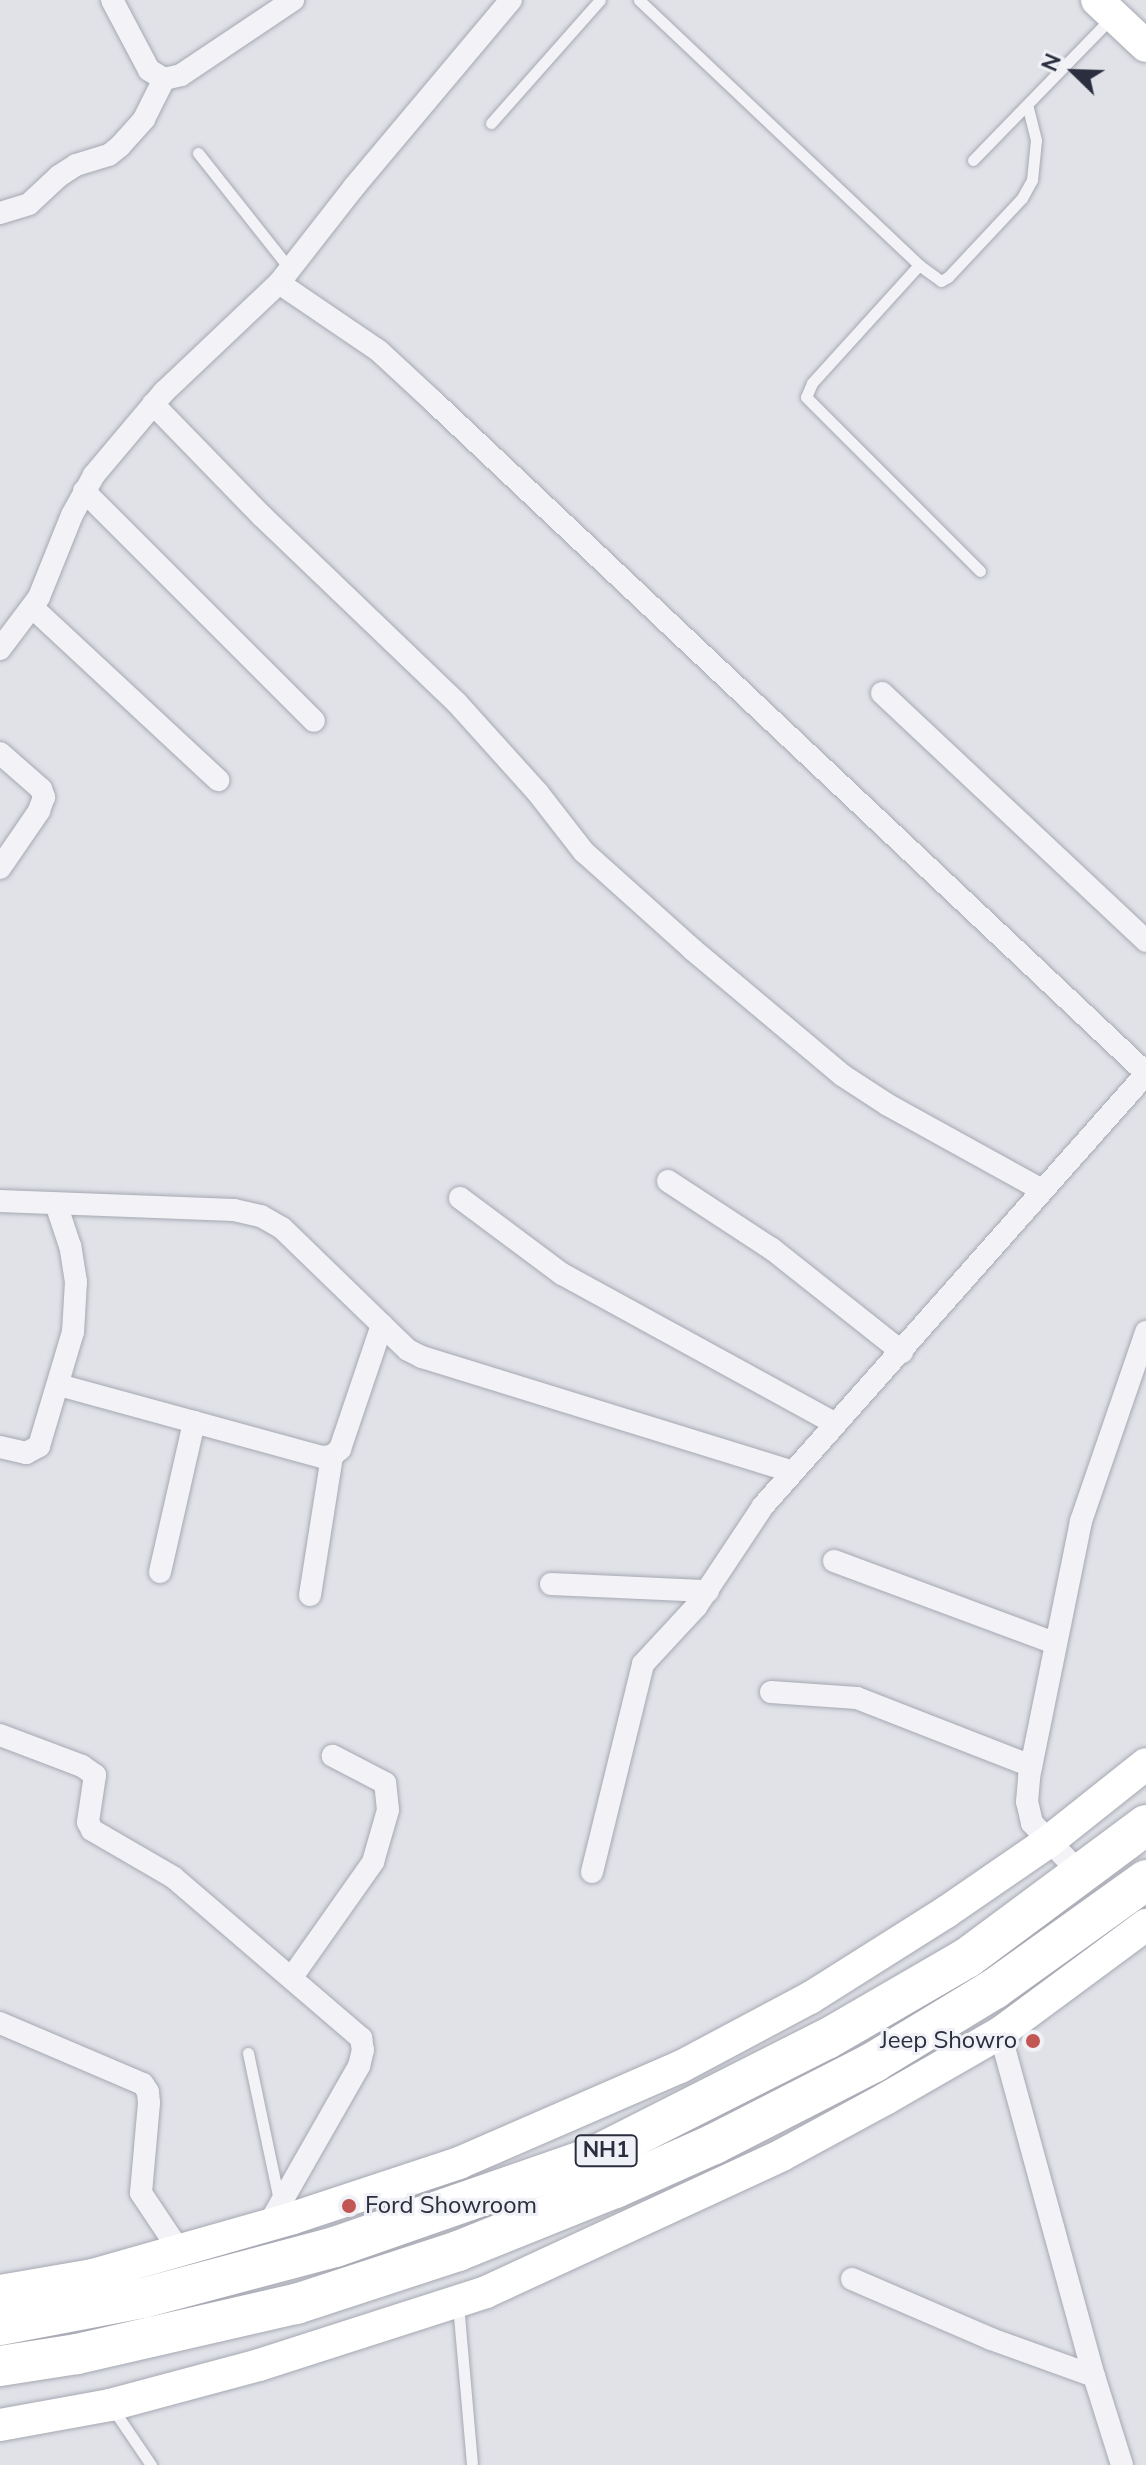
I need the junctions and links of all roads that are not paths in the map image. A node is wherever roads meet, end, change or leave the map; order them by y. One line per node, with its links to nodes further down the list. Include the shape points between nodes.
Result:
1 (112, 0): 8 (street, via 149,70)
2 (293, 0): 8 (street, via 181,75)
3 (511, 0): 15 (street)
4 (600, 0): 10 (lane)
5 (639, 0): 14 (lane)
6 (1102, 4): 7 (street); 9 (lane)
7 (1146, 46)
8 (164, 79): 13 (street, via 144,119 109,155 76,165 29,204)
9 (1027, 105): 12 (lane); 14 (lane, via 1036,163 1022,198 948,277 941,281)
10 (491, 123)
11 (198, 153): 15 (lane)
12 (973, 160)
13 (0, 213)
14 (919, 265): 18 (lane, via 812,383 806,397)
15 (285, 276): 16 (street); 27 (street, via 379,351)
16 (153, 404): 17 (street); 29 (street, via 457,703 584,852 725,978 842,1075)
17 (84, 491): 19 (street); 22 (street)
18 (980, 571)
19 (33, 608): 20 (street); 24 (street)
20 (0, 649)
21 (882, 693): 26 (street)
22 (314, 721)
23 (0, 753): 25 (street, via 44,797)
24 (218, 780)
25 (0, 868)
26 (1146, 941)
27 (1146, 1074): 29 (street)
28 (668, 1181): 35 (street, via 772,1249)
29 (1042, 1190): 35 (street)
30 (460, 1198): 38 (street, via 562,1274)
31 (0, 1201): 32 (street)
32 (56, 1204): 33 (street, via 234,1210 261,1216 282,1228); 36 (street, via 76,1282 73,1332)
33 (382, 1325): 40 (street, via 340,1449); 41 (street, via 408,1350 438,1363)
34 (1146, 1332): 47 (street, via 1081,1521)
35 (902, 1352): 38 (street)
36 (59, 1385): 37 (street); 39 (street, via 39,1446 26,1453)
37 (194, 1422): 40 (street); 43 (street)
38 (836, 1424): 41 (street)
39 (0, 1447)
40 (332, 1456): 46 (street)
41 (793, 1472): 45 (street, via 744,1530)
42 (834, 1561): 47 (street)
43 (160, 1572)
44 (551, 1584): 45 (street)
45 (708, 1591): 55 (street, via 643,1664)
46 (310, 1595)
47 (1054, 1643): 52 (street)
48 (771, 1692): 52 (street, via 857,1698)
49 (0, 1735): 59 (street, via 88,1769 95,1775 88,1822 92,1830 173,1877)
50 (333, 1756): 59 (street, via 385,1783 388,1810 373,1862)
51 (1146, 1764): 54 (street)
52 (1031, 1766): 54 (street, via 1027,1802 1032,1823)
53 (1146, 1825): 56 (highway, NH1)
54 (1048, 1842): 56 (street); 63 (street, via 810,1998 680,2067 459,2163)
55 (592, 1872)
56 (1082, 1875): 68 (highway, NH1, via 967,1958 892,2002 591,2158 335,2247 143,2298)
57 (1146, 1880): 69 (highway, NH1, via 994,1989 874,2062 615,2188 458,2251 296,2304 77,2354)
58 (1146, 1925): 61 (street)
59 (292, 1977): 63 (street, via 350,2026 363,2050)
60 (0, 2023): 64 (street, via 143,2084 149,2103 141,2193)
61 (1000, 2033): 67 (street, via 782,2155); 70 (street)
62 (248, 2053): 63 (lane)
63 (275, 2215): 64 (street)
64 (179, 2250): 66 (street, via 93,2275)
65 (852, 2279): 70 (street)
66 (0, 2291)
67 (458, 2301): 71 (street, via 259,2365); 73 (lane)
68 (0, 2325)
69 (0, 2366)
70 (1094, 2376): 75 (street)
71 (110, 2405): 72 (street); 74 (lane)
72 (0, 2425)
73 (472, 2463)
74 (151, 2465)
75 (1122, 2465)

